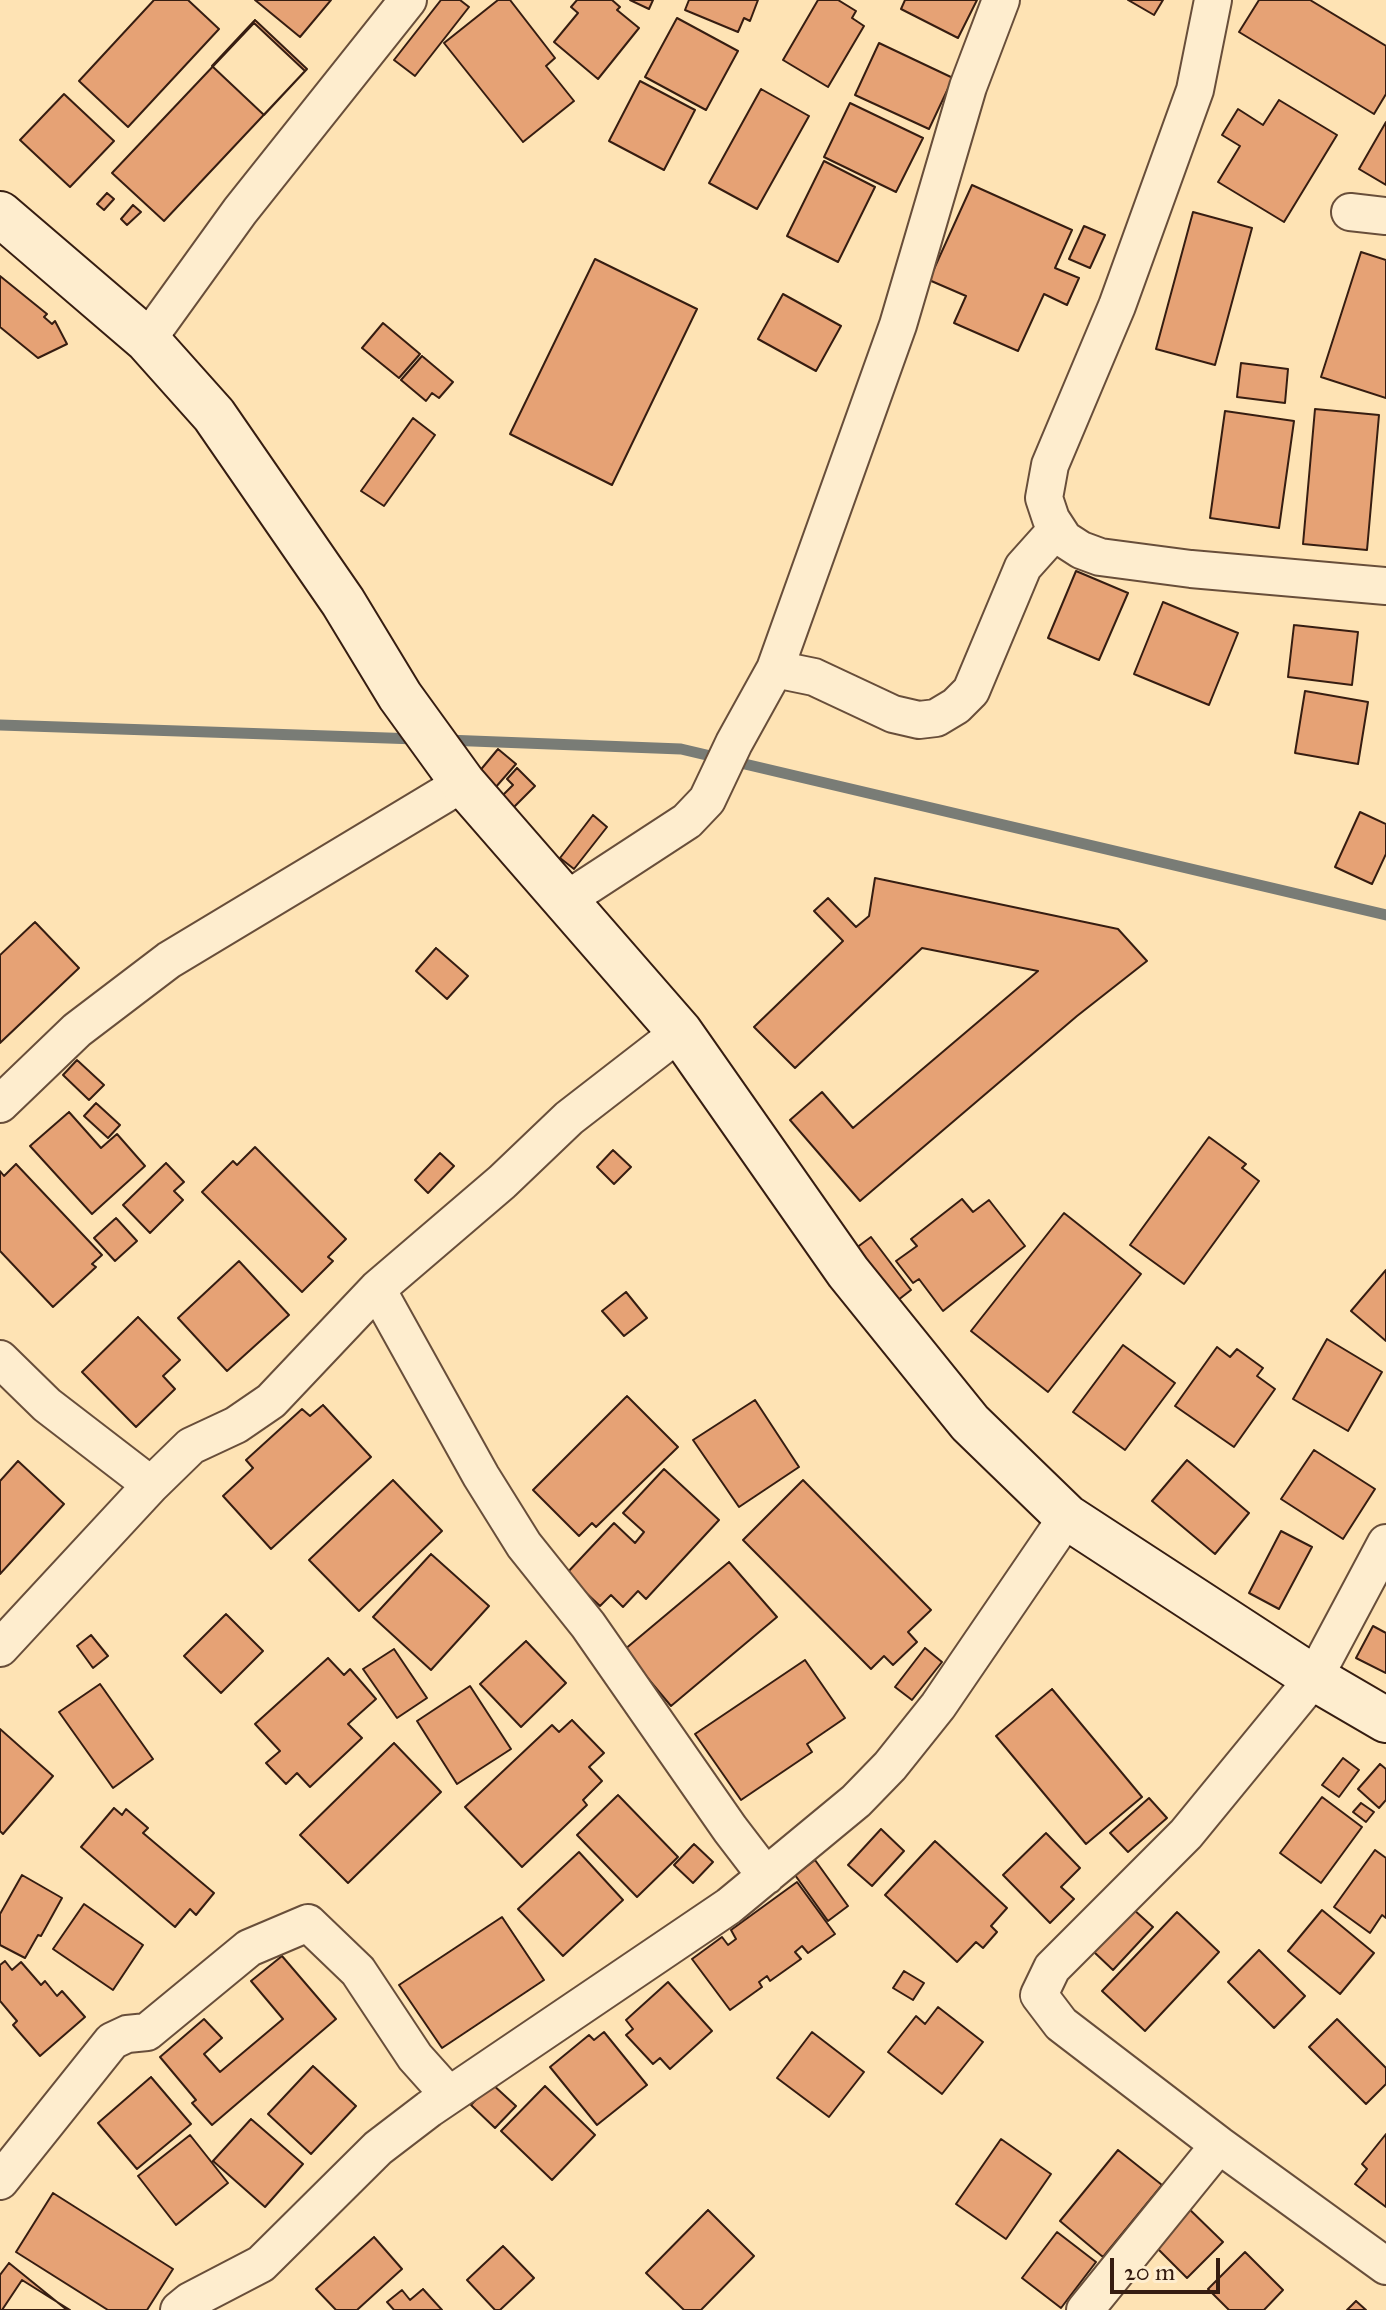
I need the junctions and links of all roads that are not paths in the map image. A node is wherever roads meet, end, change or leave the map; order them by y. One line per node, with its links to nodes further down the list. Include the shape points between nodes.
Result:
1 (408, 0): 7 (street, via 240,211)
2 (1001, 0): 10 (street, via 968,87 898,325)
3 (1213, 0): 8 (street, via 1195,90 1117,306 1050,465 1044,498)
4 (1350, 212): 6 (street)
5 (0, 214): 7 (street)
6 (1386, 216)
7 (147, 340): 11 (street, via 214,415)
8 (1057, 529): 9 (street, via 1064,539 1100,557); 10 (street, via 1023,567 971,691 936,718 893,714 814,677)
9 (1386, 586)
10 (775, 669): 12 (street, via 712,791 687,821)
11 (463, 783): 12 (street); 14 (street, via 169,960 77,1030)
12 (566, 900): 13 (street)
13 (680, 1032): 15 (street, via 569,1118); 18 (street, via 848,1272 970,1423)
14 (0, 1104)
15 (377, 1289): 17 (street, via 271,1401 191,1446); 23 (street, via 524,1545 588,1625)
16 (0, 1359): 17 (street, via 47,1405)
17 (151, 1485): 20 (street)
18 (1067, 1517): 21 (street); 23 (street, via 938,1706 890,1766)
19 (1386, 1543): 21 (street)
20 (0, 1648)
21 (1314, 1678): 22 (street); 25 (street, via 1186,1834 1052,1968 1039,1995 1061,2024)
22 (1386, 1720)
23 (766, 1876): 24 (street)
24 (449, 2095): 26 (street, via 415,2057 358,1971 308,1923 249,1948 147,2032 112,2041); 28 (street, via 378,2148 261,2264)
25 (1219, 2145): 27 (street); 30 (street)
26 (0, 2181)
27 (1386, 2266)
28 (214, 2299): 29 (street)
29 (179, 2310)
30 (1085, 2310)

